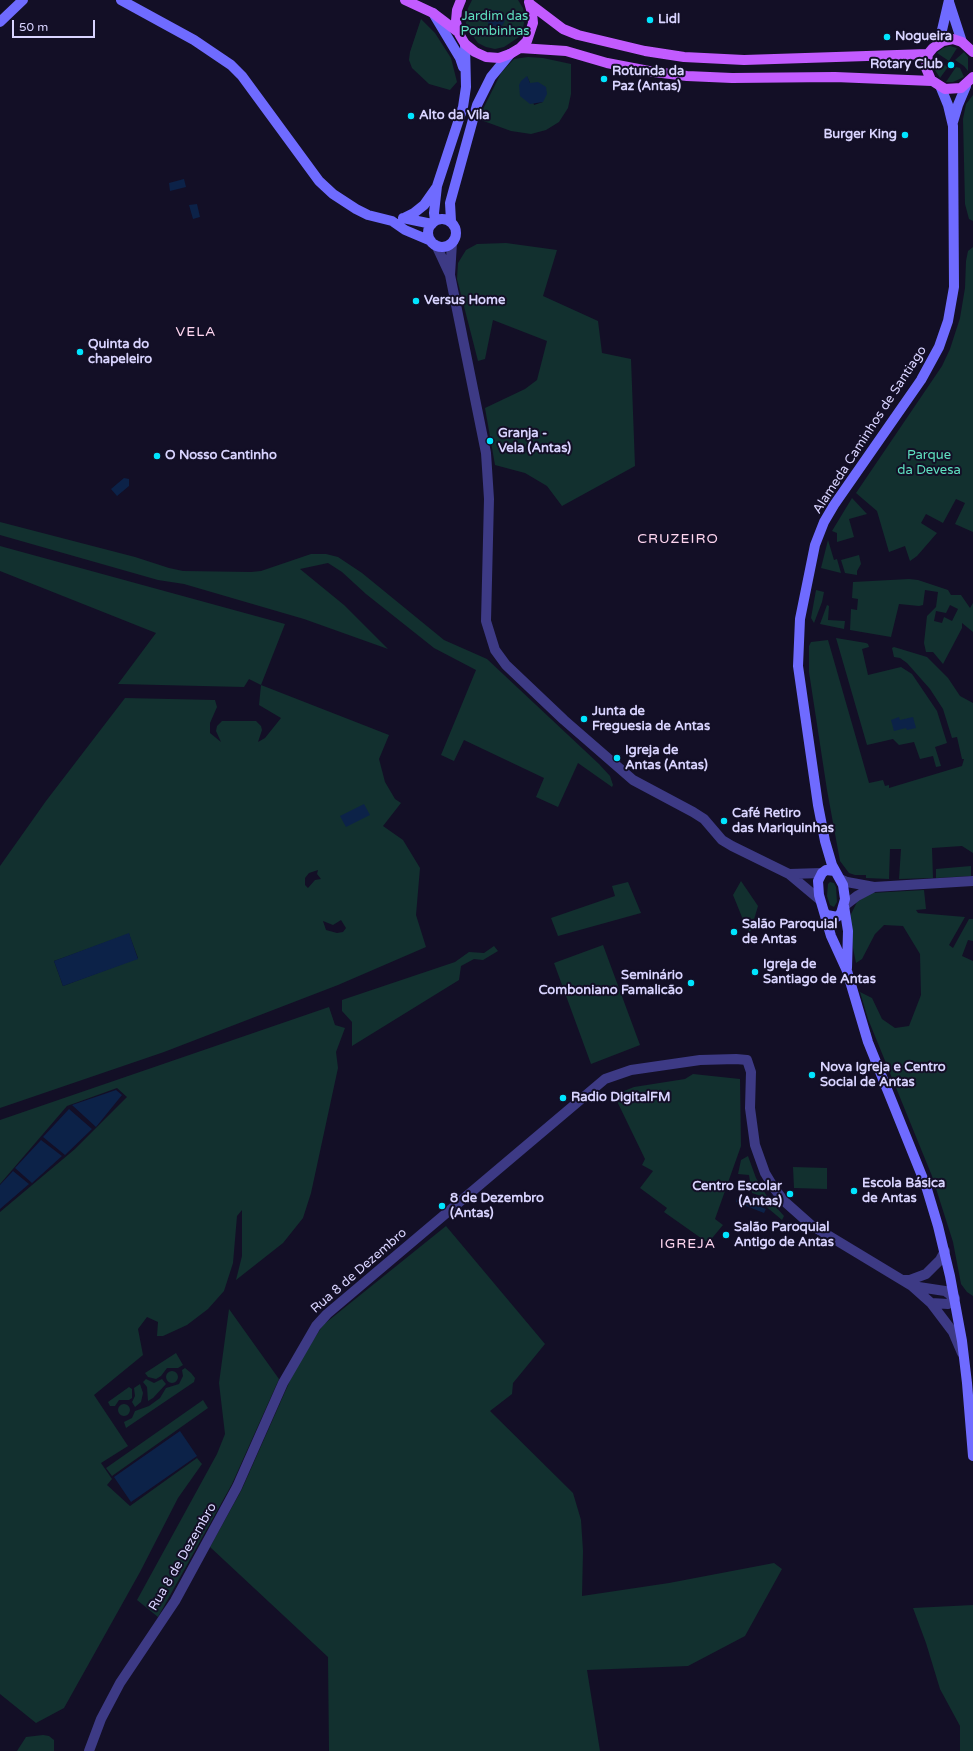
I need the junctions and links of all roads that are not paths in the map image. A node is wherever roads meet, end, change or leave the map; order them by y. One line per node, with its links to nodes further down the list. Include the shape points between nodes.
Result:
1 (23, 0): 8 (main road)
2 (121, 0): 25 (main road, via 225,60 242,76 319,181 356,209)
3 (405, 0): 7 (main road)
4 (461, 0): 9 (main road, via 457,16)
5 (949, 0): 10 (main road); 11 (main road)
6 (529, 2): 13 (main road, via 532,13 531,32); 16 (main road, via 563,29 578,35 670,55 744,60)
7 (433, 13): 9 (main road); 17 (main road, via 460,58)
8 (0, 22)
9 (458, 32): 12 (main road)
10 (962, 42): 11 (main road, via 948,40); 14 (main road)
11 (939, 43): 16 (main road)
12 (465, 44): 15 (main road, via 486,57 499,58); 17 (main road)
13 (520, 48): 15 (main road); 19 (main road, via 566,51 614,64 687,76 836,77)
14 (973, 52)
15 (510, 54): 26 (main road, via 491,77 477,105 450,203)
16 (928, 54): 19 (main road, via 926,68)
17 (465, 73): 23 (main road, via 463,107)
18 (973, 77): 20 (main road)
19 (932, 81): 21 (main road)
20 (966, 86): 21 (main road, via 956,90); 22 (main road, Alameda Caminhos de Santiago)
21 (940, 88): 22 (main road, Alameda Caminhos de Santiago, via 948,104)
22 (953, 126): 31 (main road, Alameda Caminhos de Santiago, via 954,287 948,321 939,347 921,380 824,522 815,545 802,603 798,632 798,666 811,764)
23 (437, 186): 24 (main road, via 424,205); 27 (main road)
24 (404, 218): 25 (main road); 27 (main road)
25 (392, 221): 28 (main road)
26 (451, 221): 27 (main road, via 443,219); 29 (main road, via 456,232)
27 (433, 222): 28 (main road, via 428,232)
28 (433, 243): 29 (main road, via 444,246); 30 (street)
29 (452, 243): 30 (street)
30 (450, 275): 33 (street, via 488,470 486,621 495,650 564,720 633,780 704,819 722,840)
31 (825, 841): 32 (main road, Alameda Caminhos de Santiago); 34 (main road, Alameda Caminhos de Santiago)
32 (822, 873): 33 (street); 34 (main road, via 826,870); 37 (main road, Alameda Caminhos de Santiago, via 818,881)
33 (789, 874): 37 (street)
34 (838, 875): 36 (street, via 847,882); 38 (main road, Alameda Caminhos de Santiago, via 845,892)
35 (973, 881): 36 (street)
36 (874, 887): 38 (street)
37 (820, 900): 39 (main road, Alameda Caminhos de Santiago)
38 (844, 906): 39 (main road, via 837,917); 40 (main road, Alameda Caminhos de Santiago, via 848,931)
39 (824, 912): 40 (main road, Alameda Caminhos de Santiago, via 831,936)
40 (847, 971): 41 (main road, via 868,1042 926,1186)
41 (945, 1251): 42 (street, via 926,1274); 44 (main road)
42 (902, 1280): 43 (street); 49 (street, Rua 8 de Dezembro, via 811,1225 784,1201 774,1188 765,1173 755,1145 750,1108 751,1072 746,1060 700,1060 631,1070 606,1079 319,1322 283,1383 237,1487 175,1601 120,1683 101,1718)
43 (912, 1286): 44 (street, via 945,1291); 45 (street)
44 (955, 1298): 45 (street, via 948,1304); 46 (main road)
45 (931, 1303): 46 (street, via 953,1332)
46 (965, 1360): 47 (main road)
47 (972, 1439): 48 (main road)
48 (973, 1456)
49 (89, 1751)

